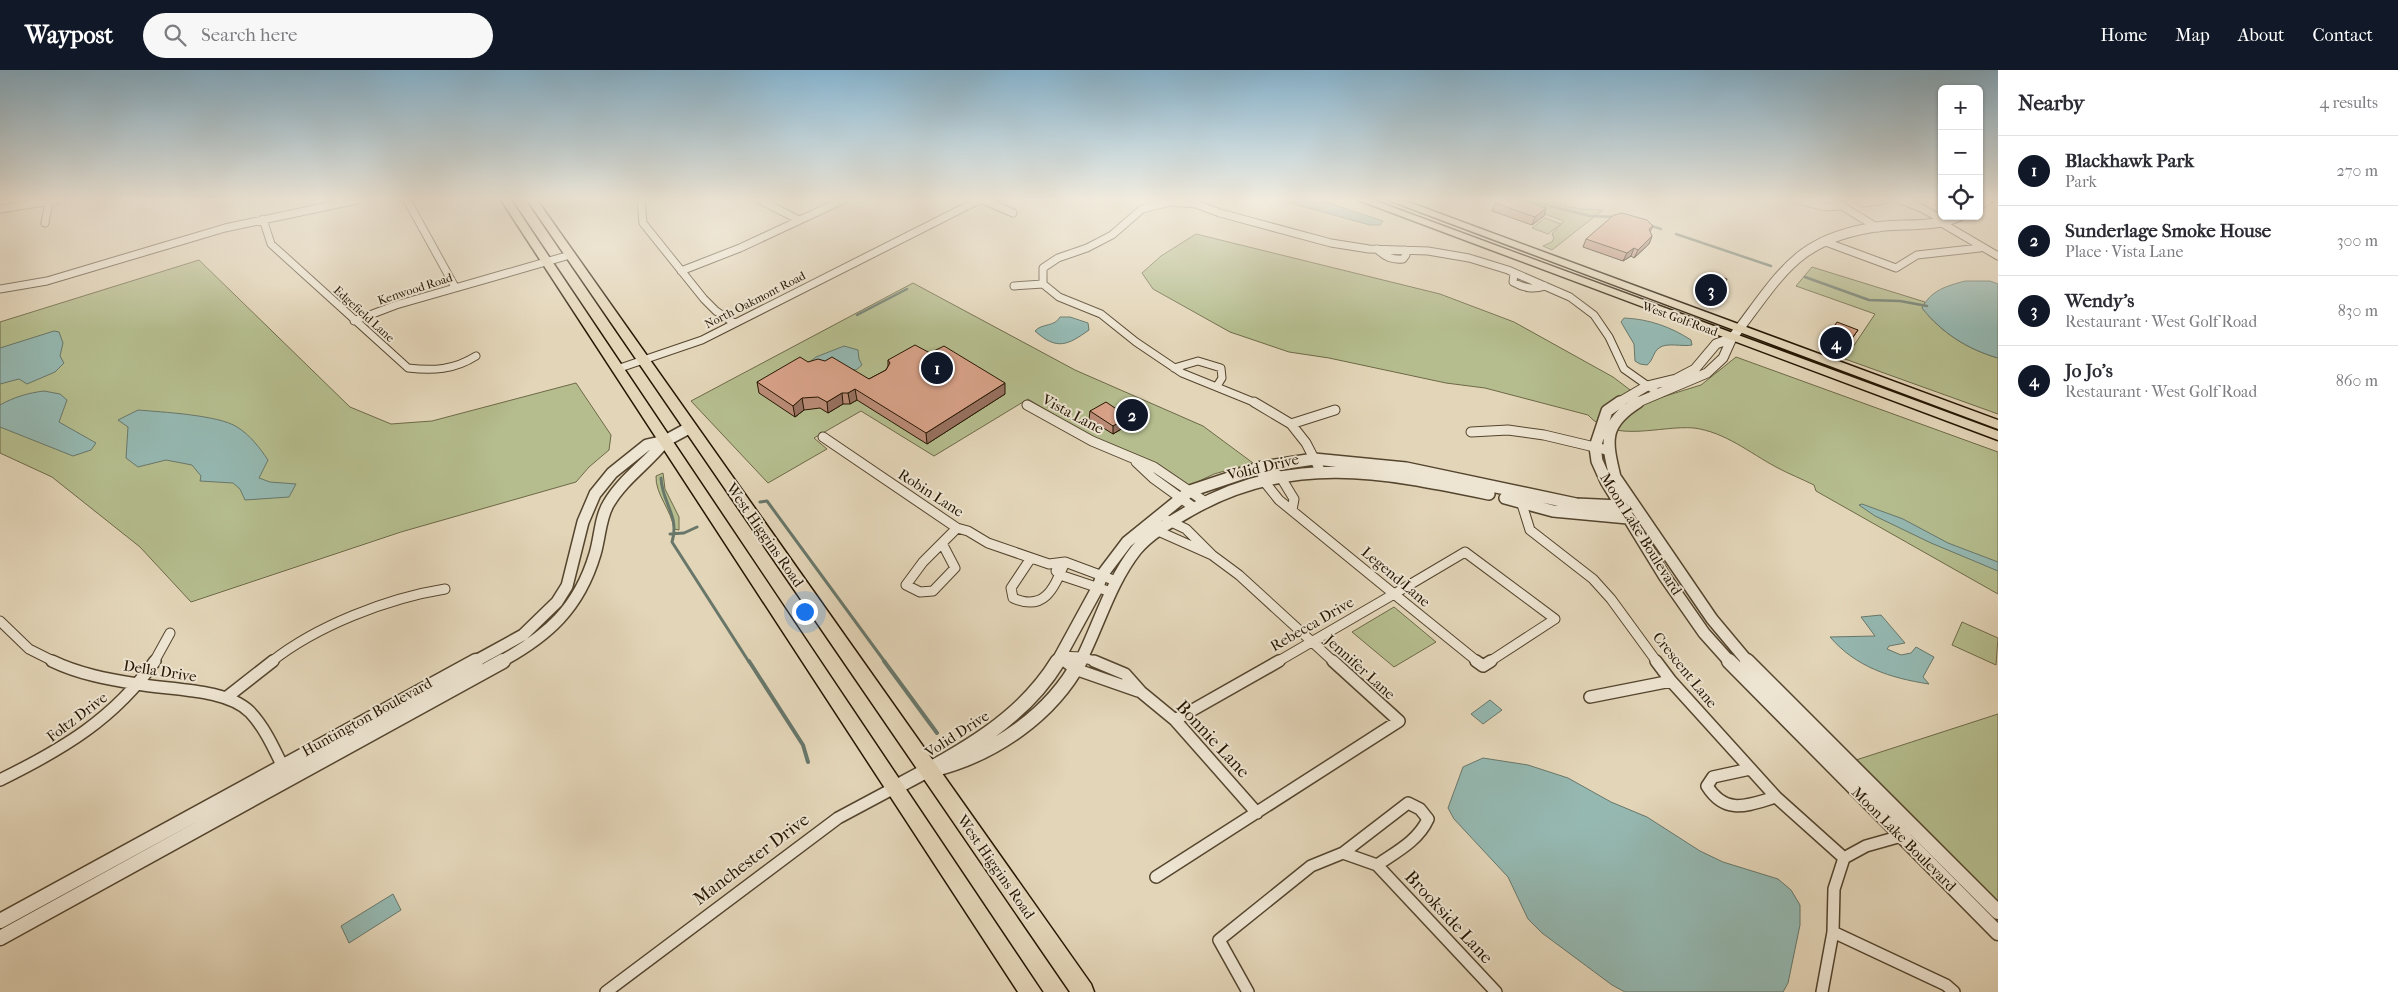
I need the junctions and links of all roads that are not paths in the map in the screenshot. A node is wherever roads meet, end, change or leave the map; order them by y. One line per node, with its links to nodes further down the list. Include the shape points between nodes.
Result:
1 (172, 243): 24 (street, via 47,281)
2 (271, 243): 25 (street, Edgefield Lane)
3 (431, 243): 23 (street)
4 (534, 243): 19 (main road, West Higgins Road)
5 (561, 243): 17 (main road, West Higgins Road)
6 (659, 243): 20 (street)
7 (750, 243): 20 (street)
8 (895, 243): 26 (street, North Oakmont Road)
9 (1097, 243): 21 (street, via 1058,258 1043,268)
10 (1331, 243): 33 (street, via 1377,249 1428,250 1469,258 1570,297 1594,315 1624,369)
11 (1485, 243): 27 (main road, West Golf Road)
12 (1503, 243): 27 (main road, West Golf Road)
13 (1820, 243): 27 (street, via 1801,254)
14 (1828, 243): 16 (street, via 1896,268 1917,255)
15 (1973, 243): 16 (street)
16 (1980, 248): 18 (street)
17 (570, 256): 19 (street, Kenwood Road); 29 (main road, West Higgins Road)
18 (1998, 256)
19 (547, 262): 23 (street, Kenwood Road); 31 (main road, West Higgins Road)
20 (682, 271): 26 (street, via 716,311)
21 (1043, 284): 22 (street); 30 (street, via 1059,298 1101,314)
22 (1014, 286)
23 (455, 287): 25 (street, Kenwood Road)
24 (0, 289)
25 (354, 321): 28 (street, Edgefield Lane, via 408,368 434,372 464,364)
26 (734, 323): 29 (street, North Oakmont Road, via 689,346)
27 (1736, 334): 33 (street, via 1716,344 1695,369 1676,379); 34 (street, Moon Lake Boulevard, via 1730,350 1709,372); 38 (main road, West Golf Road); 41 (main road, West Golf Road)
28 (476, 356)
29 (645, 360): 31 (street, North Oakmont Road); 39 (main road, West Higgins Road)
30 (1174, 368): 32 (street); 32 (street, via 1188,362 1207,362 1221,368 1222,378)
31 (617, 369): 43 (main road, West Higgins Road)
32 (1217, 386): 37 (street, via 1248,398)
33 (1647, 386): 34 (street); 44 (street, via 1607,411)
34 (1658, 393): 45 (street, Moon Lake Boulevard, via 1619,412 1612,422)
35 (1027, 405): 51 (street, Vista Lane, via 1132,459)
36 (1335, 410): 37 (street)
37 (1291, 424): 46 (street)
38 (1998, 425)
39 (689, 428): 43 (street, Huntington Boulevard); 88 (main road, West Higgins Road)
40 (1471, 432): 44 (street, via 1508,430)
41 (1998, 436)
42 (823, 437): 60 (street, Robin Lane)
43 (664, 441): 89 (street, Huntington Boulevard, via 647,445 635,453 612,472 595,494 583,522 566,586 557,602 523,635); 89 (street, Huntington Boulevard, via 655,454 619,486 607,506 593,565 583,587 554,626 531,645); 91 (main road, West Higgins Road)
44 (1595, 447): 45 (street); 54 (street, Moon Lake Boulevard, via 1597,461)
45 (1607, 450): 94 (street, Moon Lake Boulevard, via 1615,477 1712,619 1747,661)
46 (1314, 459): 47 (street, Volid Drive); 48 (street); 52 (street, Volid Drive, via 1406,468)
47 (1262, 467): 49 (street); 50 (street); 51 (street, Volid Drive)
48 (1320, 470): 49 (street, Volid Drive); 52 (street, Volid Drive, via 1412,479)
49 (1280, 476): 50 (street, Volid Drive); 56 (street, via 1294,499)
50 (1263, 480): 53 (street, Volid Drive); 56 (street, Legend Lane)
51 (1185, 494): 53 (street, Vista Lane); 55 (street, Vista Lane); 57 (street, Volid Drive)
52 (1520, 497): 54 (street, Volid Drive); 58 (street, Volid Drive, via 1553,511); 80 (street, Crescent Lane, via 1530,530 1593,579)
53 (1204, 500): 55 (street, Volid Drive)
54 (1620, 506): 58 (street, Moon Lake Boulevard)
55 (1193, 507): 59 (street, Volid Drive)
56 (1292, 510): 72 (street, Legend Lane)
57 (1154, 518): 59 (street, Jennifer Lane); 61 (street); 68 (street, Volid Drive, via 1127,542)
58 (1628, 518): 95 (street, Moon Lake Boulevard, via 1704,633 1744,678)
59 (1172, 521): 61 (street, Volid Drive); 63 (street, Jennifer Lane, via 1195,537)
60 (957, 528): 62 (street); 64 (street, Robin Lane)
61 (1158, 531): 63 (street, Jennifer Lane); 69 (street, Volid Drive, via 1136,550)
62 (943, 545): 62 (street, via 912,573 906,585 920,592 934,591 955,568)
63 (1212, 555): 75 (street, Jennifer Lane)
64 (1031, 558): 66 (street, Robin Lane); 67 (street, via 1011,588 1013,598 1024,605 1043,601)
65 (1065, 562): 66 (street, Robin Lane); 67 (street); 68 (street, Robin Lane)
66 (1049, 564): 67 (street, Robin Lane)
67 (1060, 575): 70 (street, Robin Lane)
68 (1102, 575): 69 (street, Robin Lane); 70 (street, Volid Drive)
69 (1114, 586): 70 (street, Robin Lane); 77 (street, Volid Drive)
70 (1098, 587): 76 (street, Volid Drive)
71 (445, 589): 83 (street, via 398,599 338,622 291,646)
72 (1393, 593): 75 (street, Rebecca Drive); 78 (street, Legend Lane); 78 (street, Rebecca Drive, via 1465,552 1554,619)
73 (0, 621): 81 (street, Della Drive, via 29,649 73,671)
74 (170, 632): 81 (street, Foltz Drive, via 158,658)
75 (1311, 642): 85 (street, Rebecca Drive); 86 (street, Jennifer Lane)
76 (1060, 656): 77 (street, Bonnie Lane); 79 (street, Bonnie Lane); 88 (street, Volid Drive, via 1035,694 1006,720)
77 (1081, 657): 79 (street, Volid Drive); 82 (street, Bonnie Lane, via 1096,660 1125,674)
78 (1483, 666)
79 (1075, 669): 82 (street, Bonnie Lane); 88 (street, Volid Drive, via 1051,702 1026,724 955,766)
80 (1671, 681): 84 (street); 87 (street, Crescent Lane)
81 (137, 684): 83 (street, Della Drive); 90 (street, Foltz Drive, via 106,718 89,731 50,756)
82 (1141, 692): 85 (street, Bonnie Lane)
83 (227, 697): 89 (street, Della Drive, via 248,711 266,732)
84 (1590, 697)
85 (1175, 720): 93 (street, Bonnie Lane)
86 (1399, 721): 93 (street)
87 (1750, 769): 92 (street, Crescent Lane); 92 (street, via 1713,777 1707,786 1723,804 1736,808)
88 (928, 770): 91 (street, Manchester Drive); 107 (main road, West Higgins Road)
89 (286, 773): 101 (street, Huntington Boulevard); 104 (street, Huntington Boulevard)
90 (0, 780)
91 (896, 787): 105 (street, Manchester Drive, via 838,818); 106 (main road, West Higgins Road)
92 (1776, 797): 97 (street, Crescent Lane)
93 (1257, 813): 99 (street)
94 (1917, 832): 95 (street); 100 (street, Moon Lake Boulevard)
95 (1902, 836): 97 (street, via 1866,846); 103 (street, Moon Lake Boulevard)
96 (1344, 853): 98 (street); 98 (street, via 1408,803 1417,806 1428,819 1426,826 1418,836); 108 (street, via 1311,866 1219,940)
97 (1844, 858): 102 (street, via 1834,889)
98 (1377, 866): 109 (street, Brookside Lane)
99 (1156, 877)
100 (1998, 912)
101 (0, 921)
102 (1833, 932): 110 (street); 111 (street, via 1946,985)
103 (1998, 933)
104 (0, 938)
105 (606, 992)
106 (1031, 992)
107 (1083, 992)
108 (1248, 992)
109 (1496, 992)
110 (1822, 992)
111 (1954, 992)

